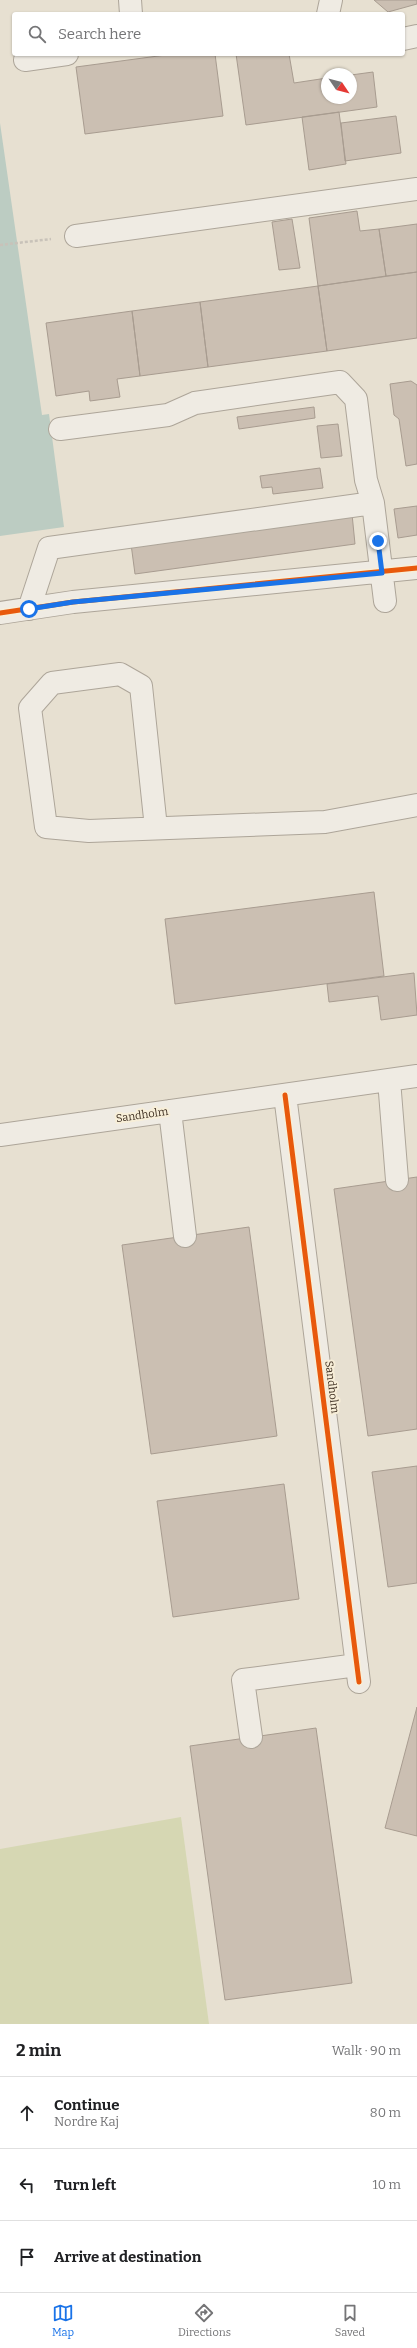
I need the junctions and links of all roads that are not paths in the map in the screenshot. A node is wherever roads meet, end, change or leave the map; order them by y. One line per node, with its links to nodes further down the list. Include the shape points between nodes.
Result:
1 (130, 0): 3 (street)
2 (332, 0): 4 (street)
3 (131, 12)
4 (329, 12)
5 (417, 36): 6 (street)
6 (405, 39)
7 (53, 56): 8 (street)
8 (25, 60)
9 (417, 189): 10 (street)
10 (76, 236)
11 (60, 429): 12 (street, via 168,415 195,403 340,382 356,399 366,480)
12 (373, 503): 14 (street); 16 (street, via 49,548)
13 (417, 568): 14 (street)
14 (382, 573): 15 (street); 16 (street, via 81,601)
15 (385, 601)
16 (29, 609): 17 (street)
17 (0, 613)
18 (417, 805): 19 (street, via 325,822)
19 (156, 828): 19 (street, via 88,830 46,827 30,708 52,683 120,674 141,686)
20 (417, 1076): 21 (street, Sandholm)
21 (389, 1080): 22 (street, Sandholm); 25 (street)
22 (285, 1095): 23 (street, Sandholm); 27 (street, Sandholm, via 358,1673 243,1680)
23 (170, 1111): 24 (street, Sandholm); 26 (street)
24 (0, 1135)
25 (397, 1180)
26 (184, 1236)
27 (251, 1737)

